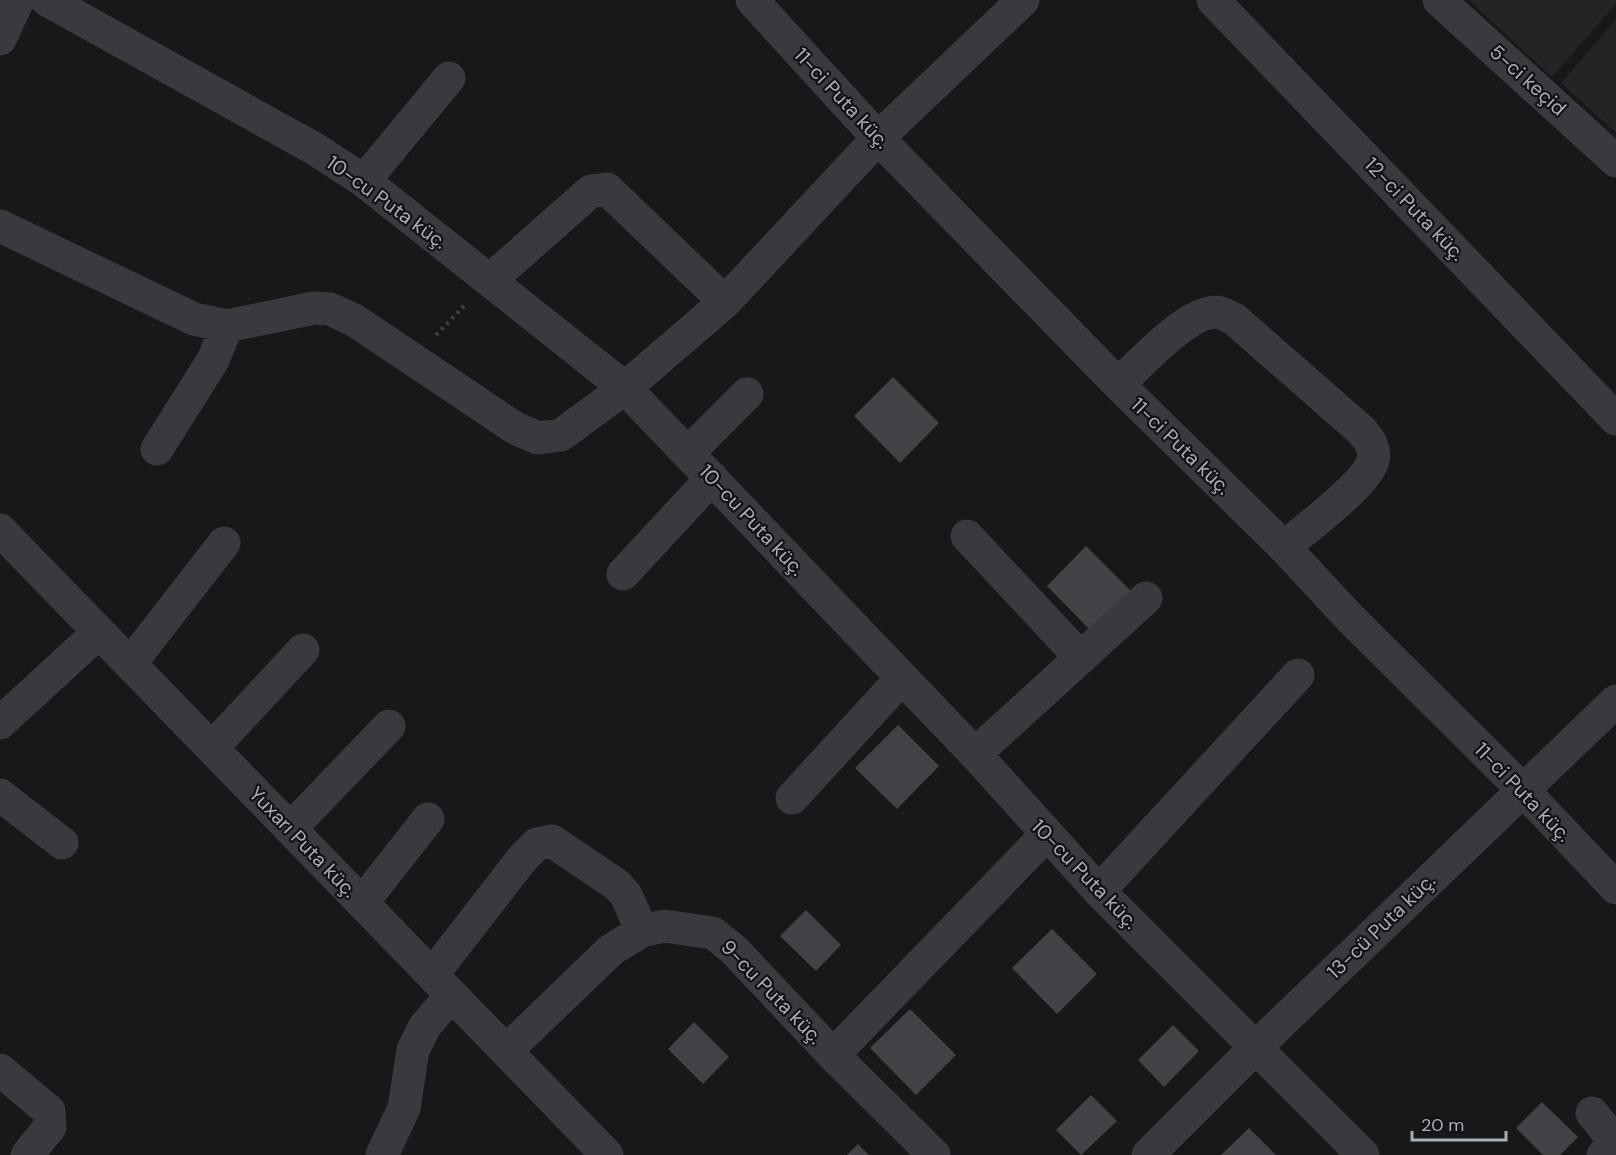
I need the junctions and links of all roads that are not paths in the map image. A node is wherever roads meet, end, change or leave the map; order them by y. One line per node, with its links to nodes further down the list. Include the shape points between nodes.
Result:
1 (18, 0): 7 (street)
2 (47, 0): 11 (street, 10-cu Puta küç., via 315,149)
3 (752, 0): 9 (street, 11-ci Puta küç.)
4 (1023, 0): 9 (street)
5 (1213, 0): 19 (street, 12-ci Puta küç.)
6 (1456, 5): 10 (street, 5-ci keçid)
7 (0, 39)
8 (449, 78): 11 (street)
9 (878, 138): 14 (street); 16 (street, 11-ci Puta küç.)
10 (1616, 161)
11 (364, 181): 13 (street, 10-cu Puta küç.)
12 (0, 226): 15 (street, via 194,319)
13 (490, 280): 14 (street, via 591,191 607,189); 17 (street, 10-cu Puta küç.)
14 (725, 302): 17 (street)
15 (227, 326): 17 (street, via 294,311 330,309 354,320 515,428 538,438 561,435); 20 (street, via 213,360)
16 (1118, 384): 26 (street, 11-ci Puta küç.); 26 (street, via 1186,324 1201,315 1218,312 1234,319 1362,431 1373,447 1374,460 1364,478)
17 (625, 388): 21 (street, 10-cu Puta küç.)
18 (747, 394): 21 (street)
19 (1616, 419)
20 (157, 449)
21 (688, 453): 22 (street, 10-cu Puta küç.)
22 (711, 478): 27 (street); 34 (street, 10-cu Puta küç.)
23 (0, 530): 29 (street, Yuxarı Puta küç.)
24 (967, 536): 31 (street)
25 (224, 543): 32 (street)
26 (1284, 547): 40 (street, 11-ci Puta küç.)
27 (623, 574)
28 (1146, 598): 31 (street)
29 (99, 632): 32 (street, Yuxarı Puta küç.); 36 (street)
30 (303, 650): 38 (street)
31 (1082, 658): 39 (street)
32 (130, 664): 38 (street, Yuxarı Puta küç.)
33 (1298, 675): 48 (street)
34 (901, 679): 39 (street, 10-cu Puta küç.); 42 (street)
35 (1616, 700): 40 (street, 13-cü Puta küç.)
36 (0, 723)
37 (389, 726): 44 (street)
38 (212, 748): 44 (street, Yuxarı Puta küç.)
39 (975, 754): 45 (street, 10-cu Puta küç.)
40 (1522, 789): 47 (street, 11-ci Puta küç.); 52 (street, 13-cü Puta küç.)
41 (0, 795): 46 (street)
42 (792, 798)
43 (428, 819): 49 (street)
44 (290, 829): 49 (street, Yuxarı Puta küç.)
45 (1046, 835): 48 (street, 10-cu Puta küç.); 54 (street)
46 (62, 843)
47 (1616, 888)
48 (1099, 891): 52 (street, 10-cu Puta küç.)
49 (362, 903): 51 (street, Yuxarı Puta küç.)
50 (642, 931): 51 (street, via 626,895 617,885 552,841 537,844 522,859); 53 (street, 9-cu Puta küç., via 611,950); 54 (street, 9-cu Puta küç., via 664,926 713,933 734,950)
51 (442, 985): 53 (street, Yuxarı Puta küç.); 58 (street, via 413,1050 404,1108)
52 (1256, 1047): 61 (street, 13-cü Puta küç.); 62 (street, 10-cu Puta küç.)
53 (506, 1051): 59 (street, Yuxarı Puta küç.)
54 (833, 1055): 60 (street, 9-cu Puta küç.)
55 (0, 1070): 57 (street, via 49,1111 50,1127)
56 (1592, 1113): 63 (street, via 1616,1143)
57 (27, 1155)
58 (382, 1155)
59 (607, 1155)
60 (934, 1155)
61 (1148, 1155)
62 (1363, 1155)
63 (1603, 1155)

